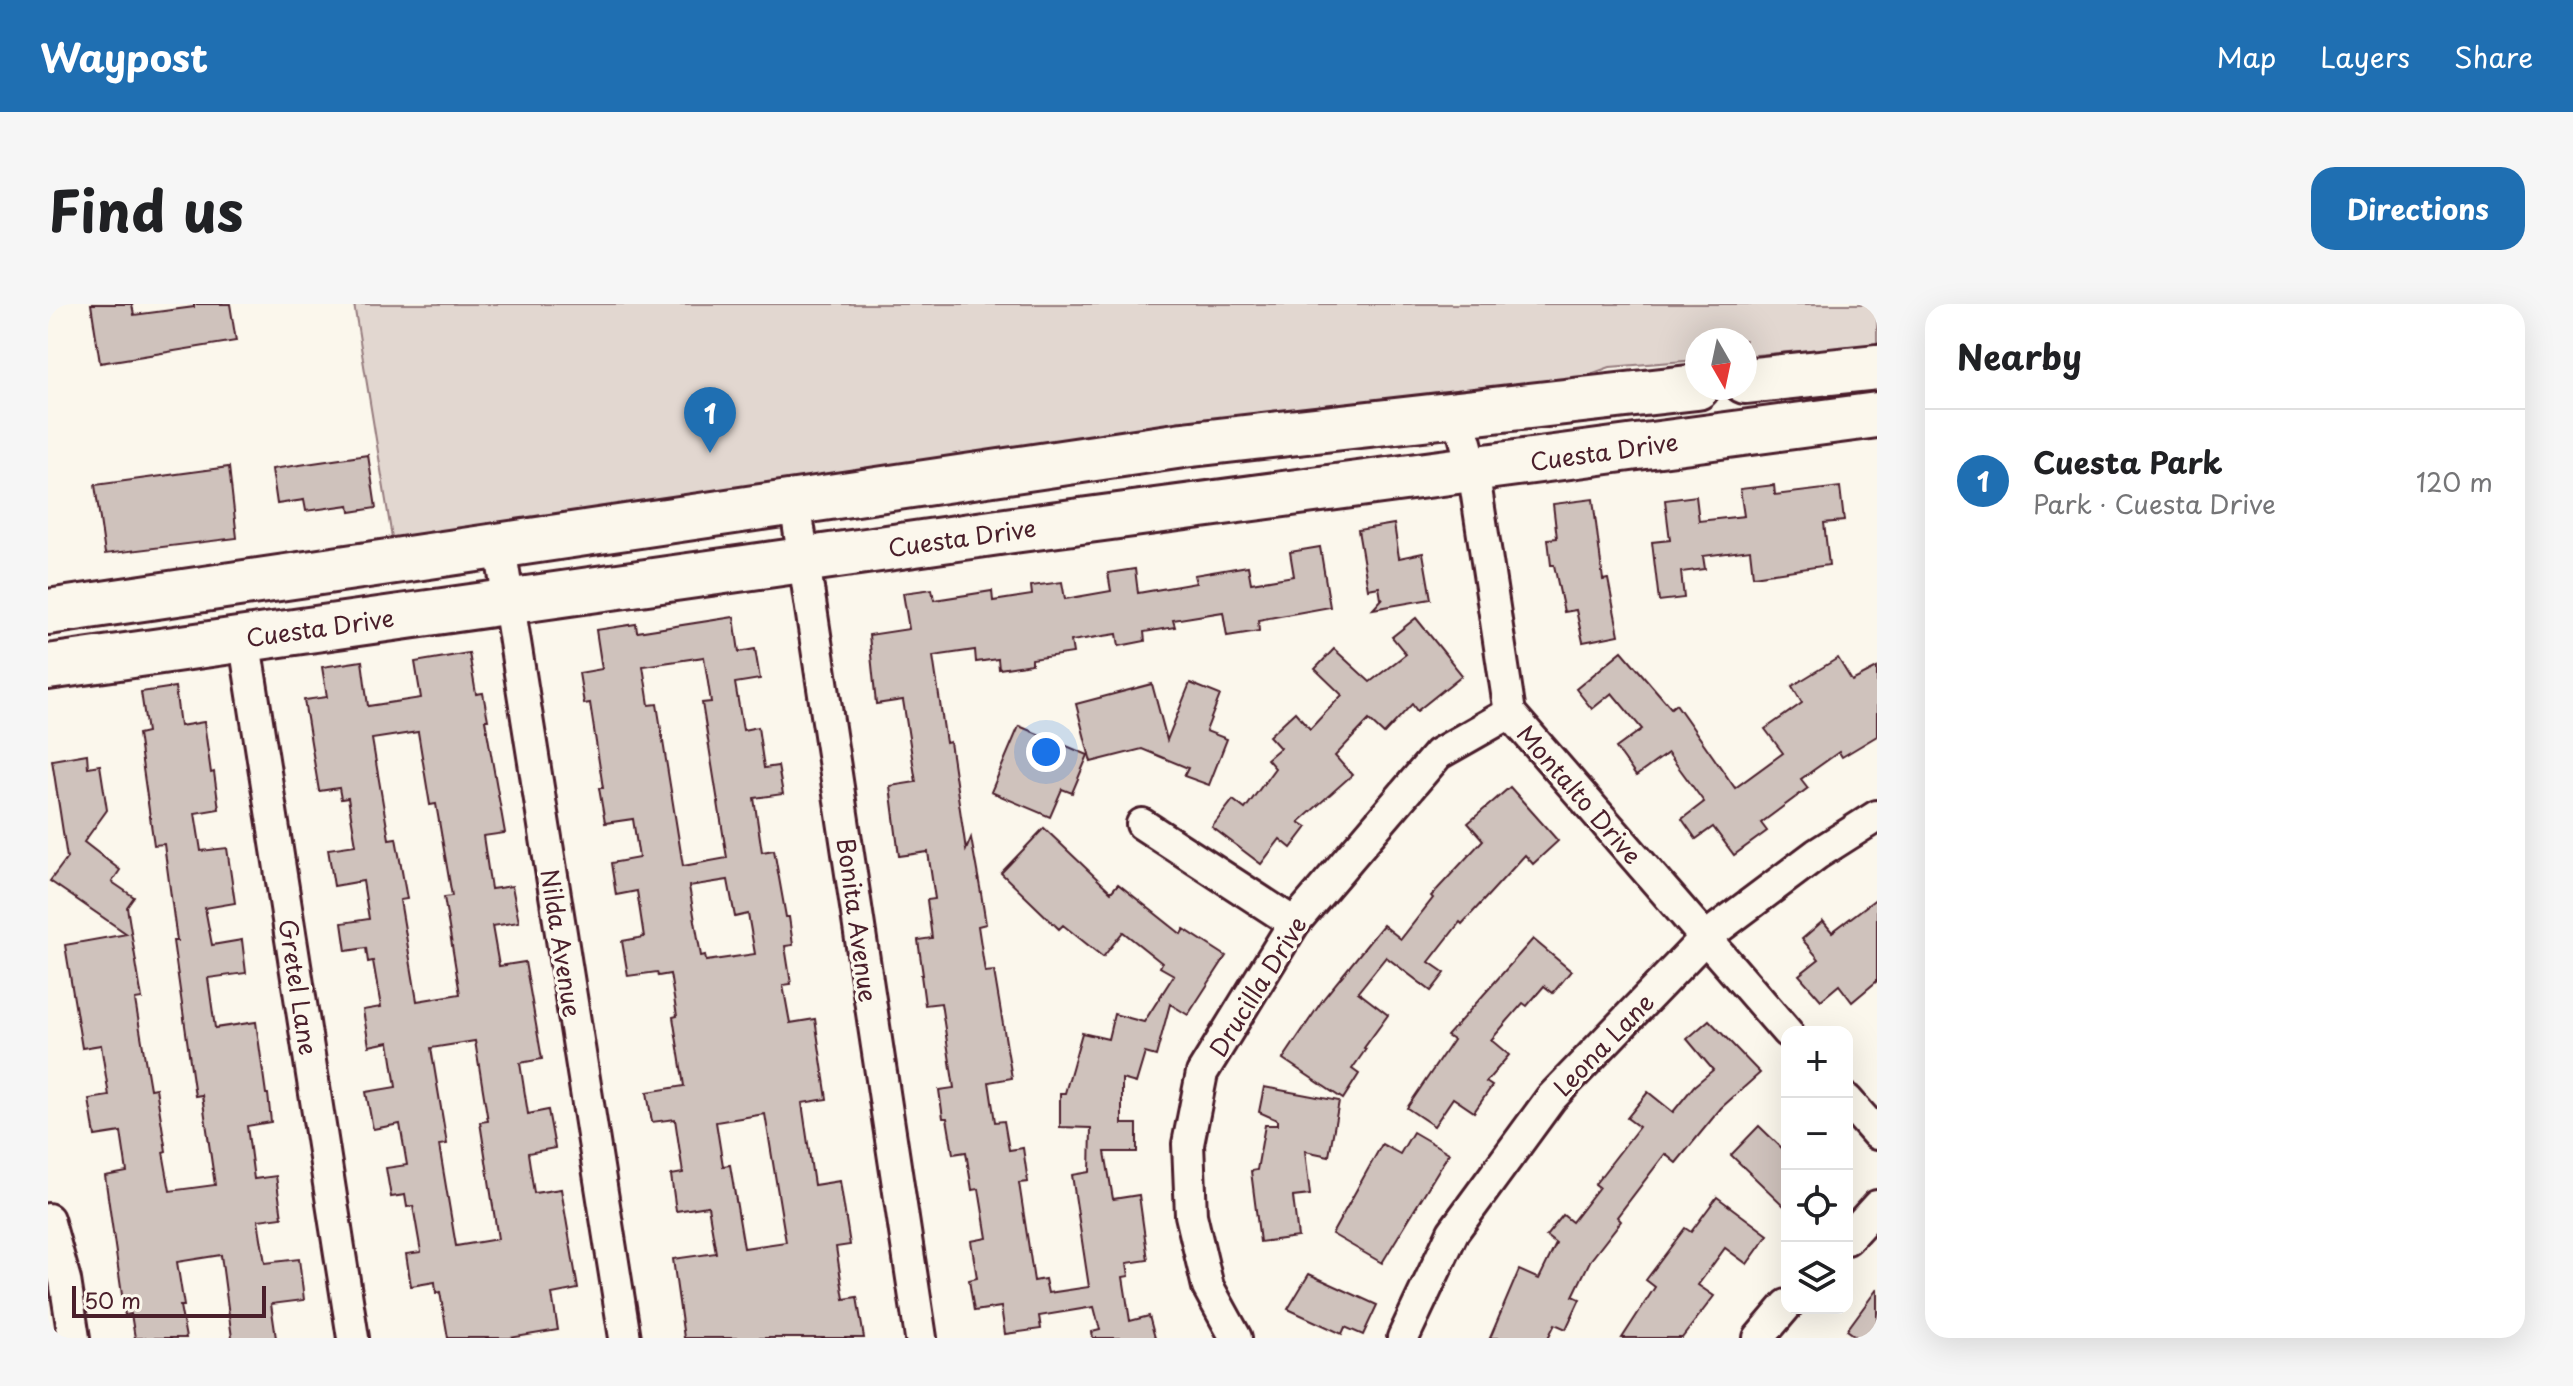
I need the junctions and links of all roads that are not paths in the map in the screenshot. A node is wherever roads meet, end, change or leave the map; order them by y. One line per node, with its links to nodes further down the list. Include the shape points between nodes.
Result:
1 (1877, 367): 2 (main road)
2 (1757, 380)
3 (1685, 388): 4 (main road)
4 (1458, 413): 6 (street, Montalto Drive); 7 (main road, via 1183,445)
5 (1877, 415): 6 (main road, Cuesta Drive)
6 (1473, 469): 9 (main road, Cuesta Drive); 14 (street, Montalto Drive)
7 (795, 502): 8 (main road); 9 (street, Bonita Avenue)
8 (500, 547): 10 (street, Nilda Avenue); 11 (main road)
9 (804, 560): 10 (main road, Cuesta Drive); 29 (street, Bonita Avenue)
10 (507, 601): 12 (main road, Cuesta Drive); 28 (street, Nilda Avenue)
11 (48, 612)
12 (244, 637): 13 (main road, Cuesta Drive); 27 (street, Gretel Lane)
13 (48, 667)
14 (1510, 713): 17 (street, Drucilla Drive, via 1438,754); 18 (street, Montalto Drive)
15 (1877, 816): 18 (street, Leona Lane)
16 (1142, 824): 17 (street)
17 (1294, 923): 30 (street, Drucilla Drive, via 1202,1073 1188,1144 1191,1215 1208,1287)
18 (1705, 938): 19 (street, Montalto Drive); 31 (street, Leona Lane, via 1551,1098 1453,1232)
19 (1782, 1026)
20 (1853, 1107): 21 (street)
21 (1877, 1134)
22 (1877, 1206): 24 (street)
23 (48, 1219): 26 (street)
24 (1853, 1232)
25 (1781, 1312): 32 (street)
26 (74, 1338)
27 (353, 1338)
28 (625, 1338)
29 (921, 1338)
30 (1236, 1338)
31 (1403, 1338)
32 (1759, 1338)

